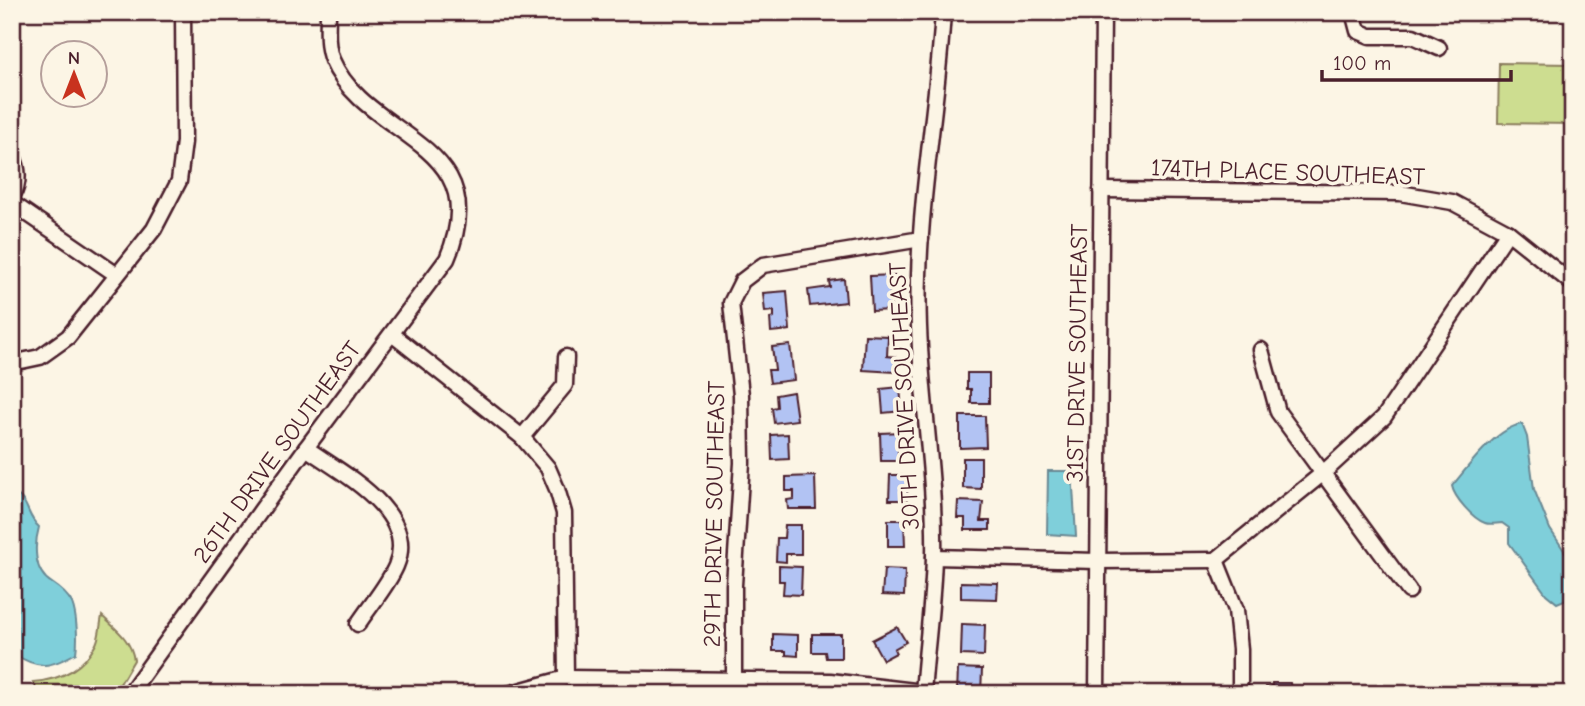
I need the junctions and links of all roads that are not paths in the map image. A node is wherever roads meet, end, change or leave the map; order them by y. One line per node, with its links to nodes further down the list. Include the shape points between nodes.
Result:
1 (183, 12): 13 (street, via 180,181 154,229)
2 (328, 12): 15 (street, 26TH DRIVE SOUTHEAST, via 331,58 342,79 425,147 449,174 457,197 457,236 447,258)
3 (943, 12): 12 (street, 30TH DRIVE SOUTHEAST)
4 (1103, 12): 8 (street, 31ST DRIVE SOUTHEAST)
5 (1353, 12): 6 (street, via 1358,30 1370,36 1413,36)
6 (1438, 48)
7 (12, 155): 9 (street, via 18,174)
8 (1101, 190): 11 (street, 174TH PLACE SOUTHEAST, via 1400,193 1452,202); 24 (street, 31ST DRIVE SOUTHEAST)
9 (12, 197)
10 (12, 203): 13 (street)
11 (1508, 232): 14 (street, 174TH PLACE SOUTHEAST); 21 (street, via 1384,417)
12 (921, 239): 22 (street, 30TH DRIVE SOUTHEAST, via 919,328); 28 (street, 29TH DRIVE SOUTHEAST, via 763,265 742,281 731,303 741,395 742,463 734,585)
13 (117, 275): 18 (street, via 68,337 40,357)
14 (1573, 284)
15 (392, 334): 19 (street); 20 (street, 26TH DRIVE SOUTHEAST)
16 (1261, 350): 21 (street, via 1278,412)
17 (566, 357): 19 (street, via 565,385)
18 (12, 363)
19 (522, 437): 27 (street, via 548,468 564,513)
20 (306, 448): 26 (street, via 381,502 395,523 397,565); 30 (street, 26TH DRIVE SOUTHEAST)
21 (1322, 474): 23 (street); 25 (street)
22 (934, 556): 24 (street); 29 (street, 30TH DRIVE SOUTHEAST)
23 (1216, 560): 24 (street); 33 (street, via 1236,610)
24 (1097, 561): 32 (street, 31ST DRIVE SOUTHEAST)
25 (1409, 591)
26 (358, 624)
27 (566, 678): 28 (street); 31 (street)
28 (734, 687): 29 (street, via 830,681)
29 (923, 693)
30 (129, 694)
31 (508, 694)
32 (1097, 694)
33 (1240, 694)

